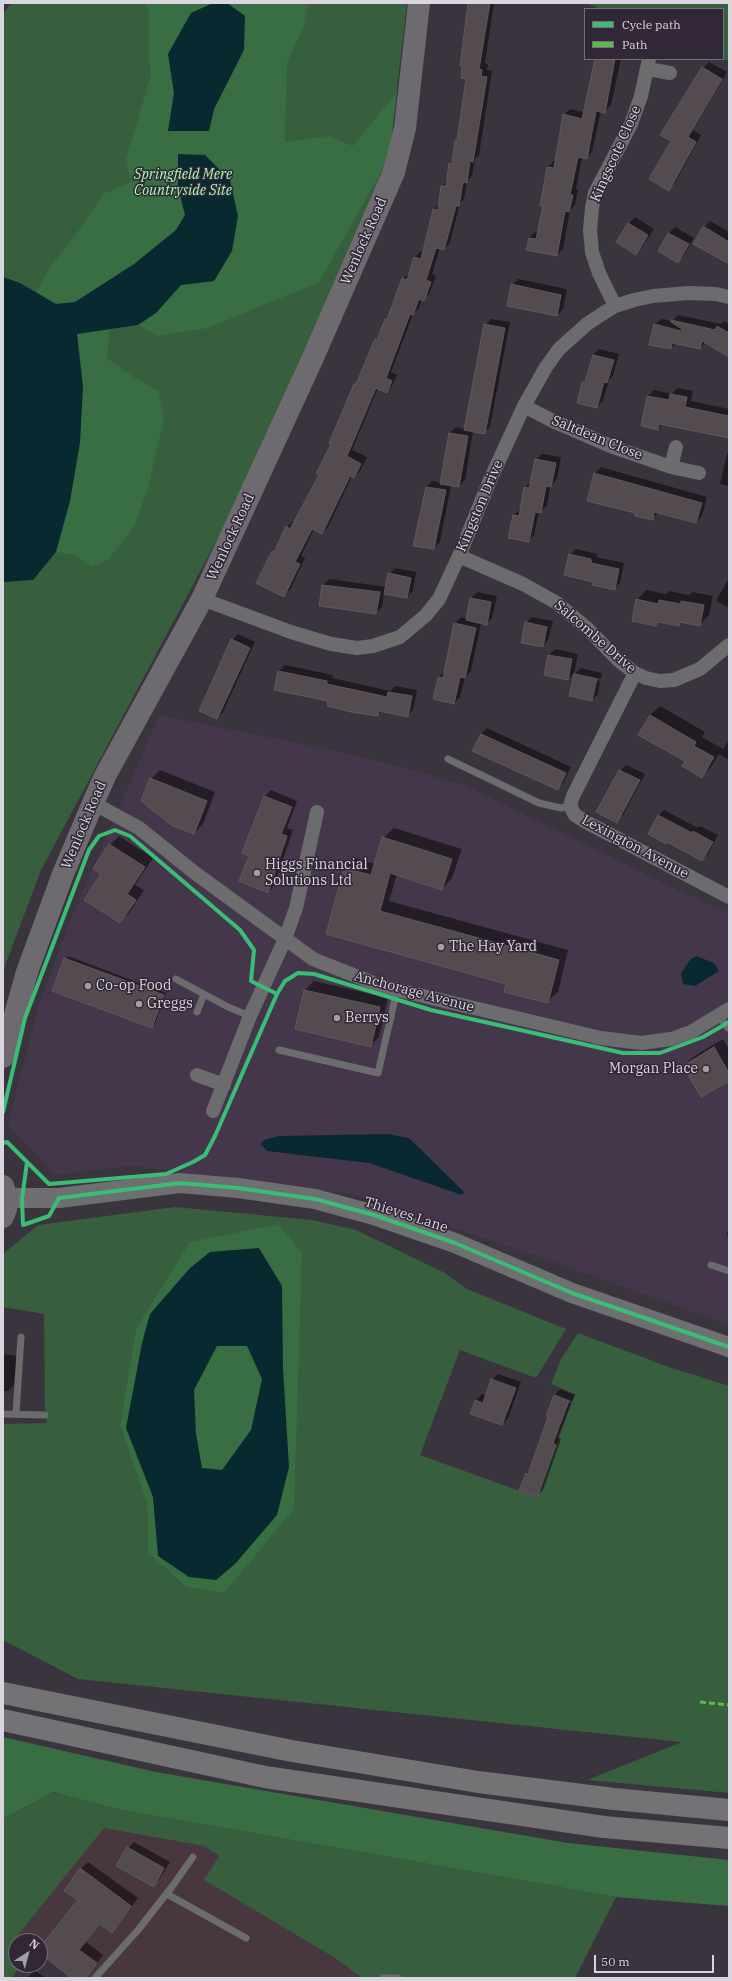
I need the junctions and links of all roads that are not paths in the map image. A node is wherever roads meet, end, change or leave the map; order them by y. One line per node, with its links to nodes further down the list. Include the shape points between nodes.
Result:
1 (419, 3): 11 (main road, Wenlock Road, via 405,128 394,172 308,369)
2 (648, 64): 3 (street, Kingscote Close); 5 (street, Kingscote Close, via 642,96 631,124 595,193 592,208 592,252)
3 (670, 73)
4 (729, 297): 5 (street, Kingston Drive, via 716,294 669,294)
5 (615, 306): 6 (street, Kingston Drive, via 587,324 559,349 546,366)
6 (524, 406): 8 (street, Saltdean Close, via 591,438); 10 (street, Kingston Drive, via 490,480)
7 (676, 447): 8 (street)
8 (671, 467): 9 (street, Saltdean Close)
9 (699, 473)
10 (460, 556): 11 (street, Kingston Drive, via 438,599 426,615 400,637 373,646 344,647 314,640); 13 (street, Salcombe Drive, via 523,584 557,603)
11 (202, 599): 15 (main road, Wenlock Road, via 105,776)
12 (729, 645): 13 (street, Salcombe Drive, via 700,669 674,680 660,681)
13 (635, 673): 16 (street, Lexington Avenue, via 576,789)
14 (448, 759): 16 (lane, via 539,803 561,808)
15 (94, 803): 19 (street, Anchorage Avenue, via 139,828); 28 (main road, Wenlock Road, via 27,972)
16 (570, 806): 18 (street, Lexington Avenue, via 575,815 586,822)
17 (318, 812): 19 (street, via 296,908)
18 (729, 897)
19 (285, 939): 21 (street, Anchorage Avenue, via 313,959); 25 (street)
20 (176, 979): 22 (lane)
21 (397, 990): 24 (street, Anchorage Avenue, via 622,1042 671,1040 691,1032); 27 (lane, via 378,1072)
22 (204, 994): 23 (lane); 25 (lane)
23 (197, 1012)
24 (724, 1012): 26 (lane)
25 (250, 1016): 30 (street)
26 (728, 1028)
27 (279, 1050)
28 (3, 1058)
29 (197, 1075): 30 (street)
30 (224, 1085): 31 (street)
31 (213, 1111)
32 (4, 1200): 36 (main road, Thieves Lane, via 59,1198 180,1183 315,1199 374,1215 455,1243 572,1293)
33 (711, 1265): 34 (lane)
34 (729, 1271)
35 (21, 1337): 38 (lane)
36 (729, 1347)
37 (3, 1414): 38 (lane)
38 (16, 1414): 39 (lane)
39 (44, 1415)
40 (3, 1693): 42 (highway, via 292,1751 478,1782)
41 (3, 1720): 43 (highway, via 265,1778 604,1827)
42 (729, 1810)
43 (729, 1838)
44 (193, 1857): 45 (lane)
45 (167, 1894): 46 (lane); 47 (lane)
46 (246, 1938)
47 (95, 1978)
48 (382, 1978): 49 (lane)
49 (398, 1978)

